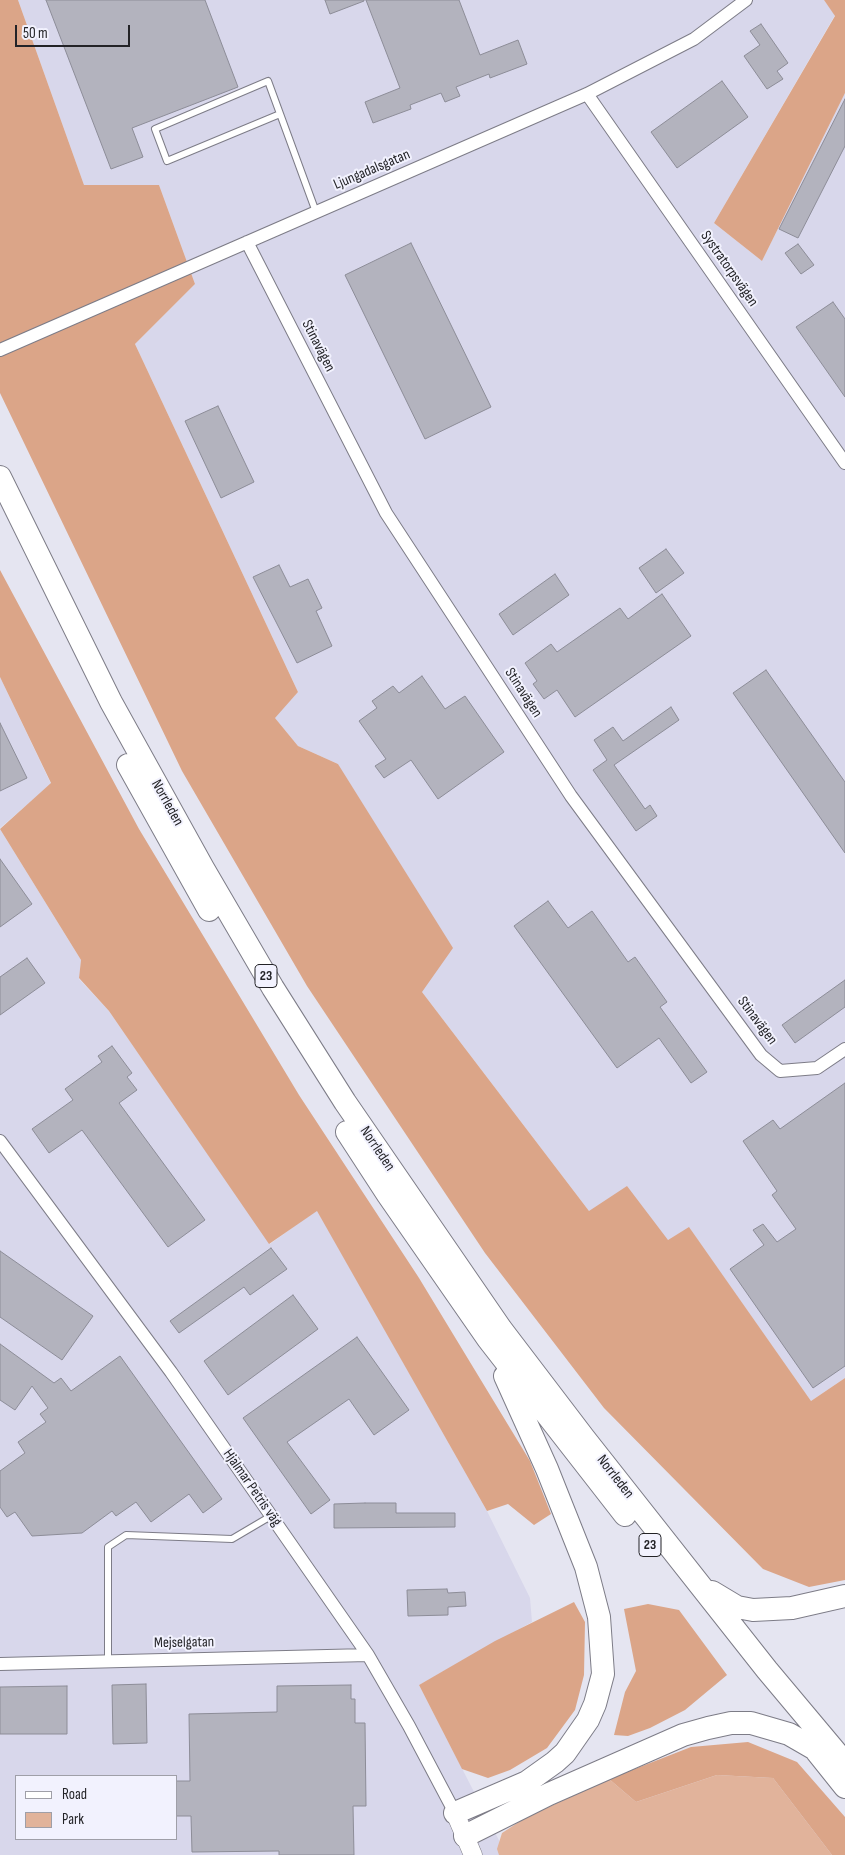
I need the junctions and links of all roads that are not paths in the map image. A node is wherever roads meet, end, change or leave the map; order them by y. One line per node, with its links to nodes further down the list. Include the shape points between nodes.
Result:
1 (746, 0): 2 (street, Ljungadalsgatan, via 694,39)
2 (587, 94): 4 (street, Ljungadalsgatan); 7 (street, Systratorpsvägen)
3 (280, 114): 3 (lane, via 268,81 155,129 167,161); 4 (lane)
4 (316, 212): 5 (street, Ljungadalsgatan)
5 (247, 242): 6 (street, Ljungadalsgatan); 10 (street, Stinavägen, via 386,513 571,796 761,1055 780,1071 818,1068)
6 (0, 350)
7 (845, 463)
8 (0, 477): 14 (highway, Norrleden / 23, via 126,728 273,988 340,1094 501,1329)
9 (0, 513): 12 (highway, Norrleden / 23, via 98,710 189,876 372,1170)
10 (845, 1049)
11 (0, 1141): 13 (street, Hjalmar Petris väg, via 171,1372)
12 (488, 1339): 19 (highway, Norrleden / 23, via 594,1476); 22 (highway, via 547,1469 586,1567 600,1617 602,1674 588,1720 565,1753 527,1782)
13 (271, 1516): 16 (street, Hjalmar Petris väg); 17 (lane, via 232,1539 126,1535 108,1546)
14 (697, 1580): 15 (highway, via 737,1608 753,1610 792,1608); 20 (highway, Norrleden / 23)
15 (845, 1596)
16 (368, 1655): 17 (street, Mejselgatan); 22 (street, Hjalmar Petris väg)
17 (108, 1661): 18 (street, Mejselgatan)
18 (0, 1664)
19 (815, 1749): 21 (highway, Norrleden / 23); 23 (highway, via 789,1734 751,1723 708,1728 684,1735 549,1794)
20 (845, 1763)
21 (845, 1787)
22 (456, 1813): 23 (street, Hjalmar Petris väg)
23 (469, 1845)

